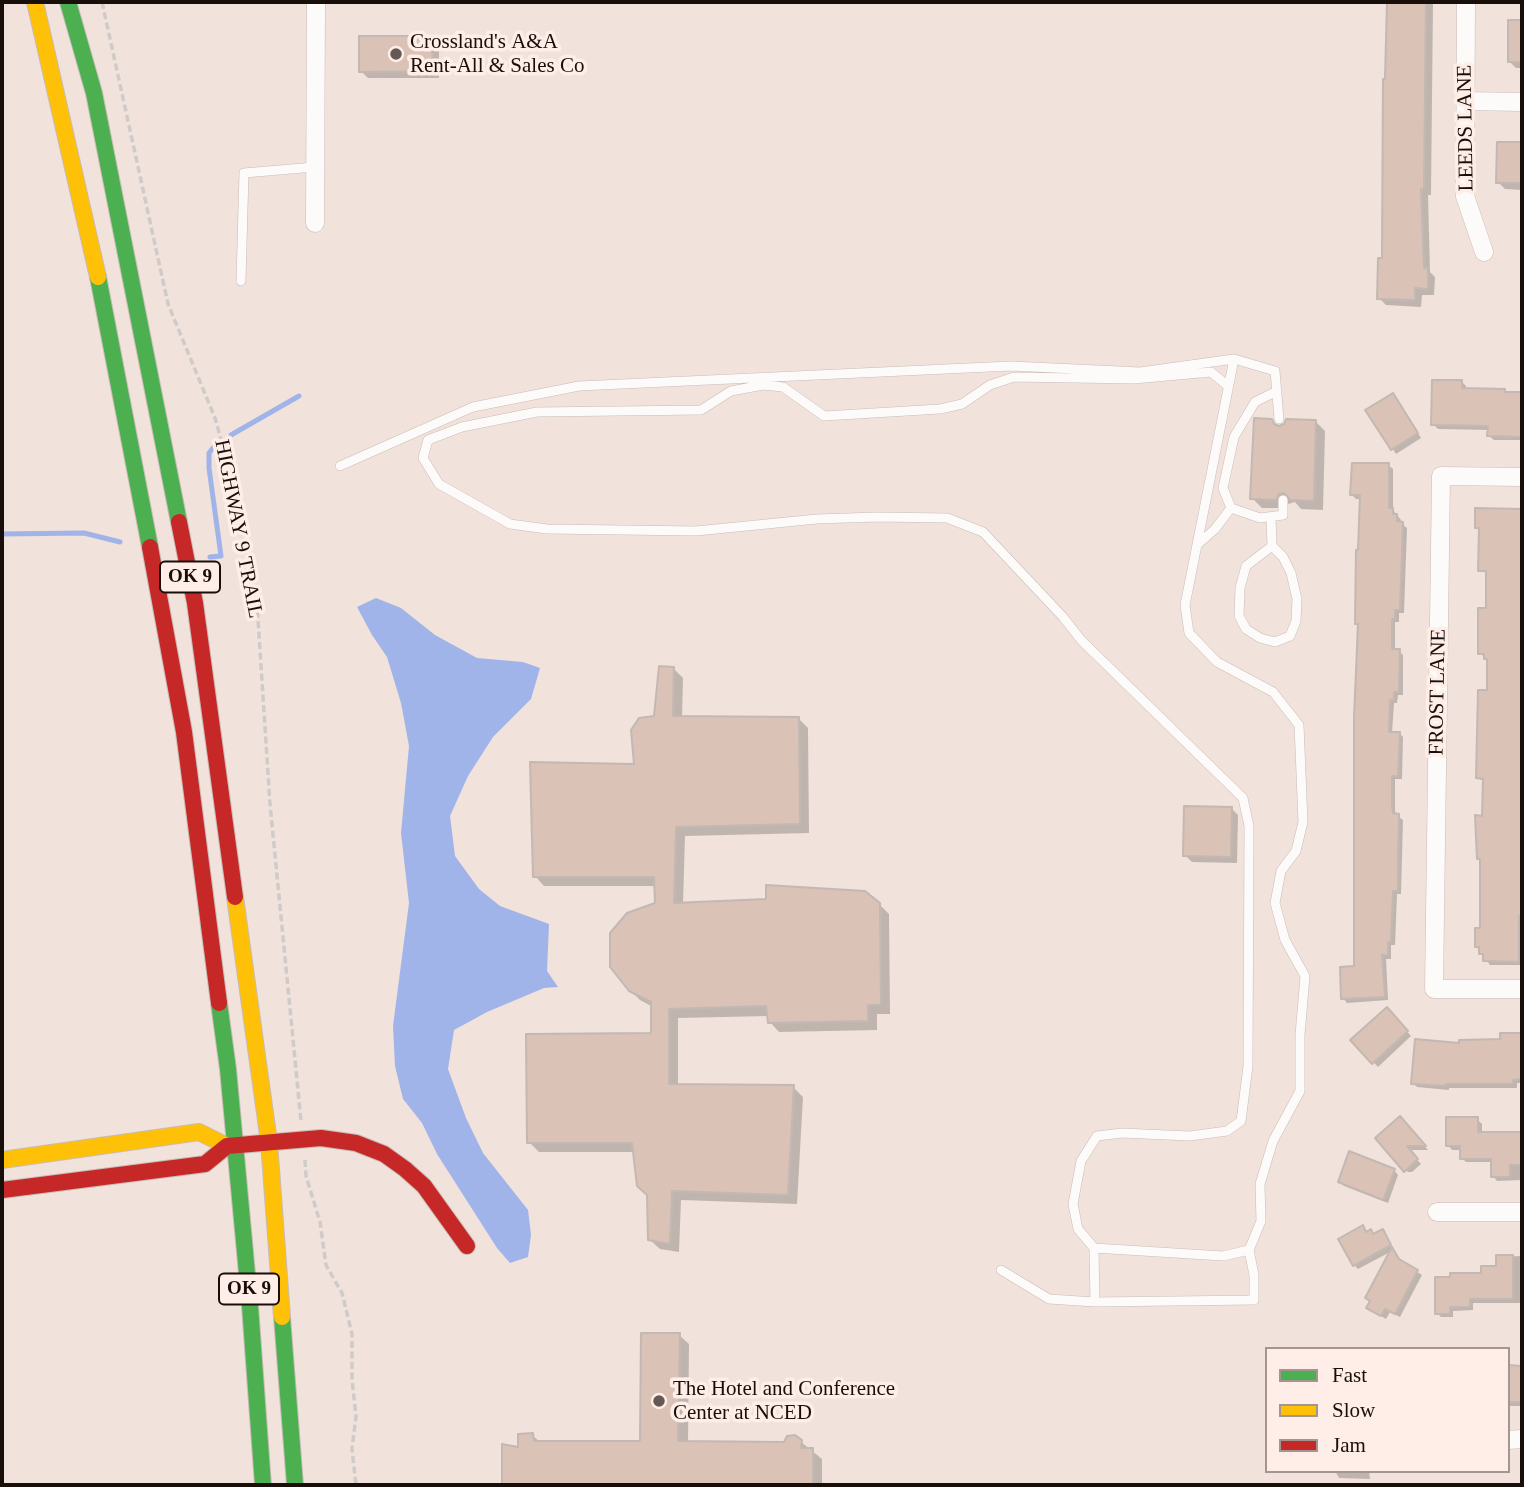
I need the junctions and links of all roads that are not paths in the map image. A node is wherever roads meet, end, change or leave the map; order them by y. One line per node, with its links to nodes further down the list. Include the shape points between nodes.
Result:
1 (35, 2): 24 (main road, OK 9, via 95,261 184,732 228,1069)
2 (68, 2): 23 (main road, OK 9, via 94,93 195,603)
3 (316, 2): 7 (street)
4 (1466, 2): 5 (street, LEEDS LANE)
5 (1465, 101): 6 (street); 9 (street, LEEDS LANE, via 1465,196)
6 (1522, 102)
7 (315, 167): 8 (street); 10 (lane, via 244,173)
8 (315, 223)
9 (1484, 252)
10 (241, 281)
11 (1234, 359): 12 (lane); 13 (lane, via 1275,371); 15 (lane, via 1140,372 1011,366 579,387 473,407)
12 (1228, 386): 20 (lane); 30 (lane, via 1211,372 1134,379 1014,377 990,385 962,404 940,409 824,416 783,387 762,385 732,391 701,410 537,412 462,427 428,440 423,458 439,484 510,524 547,529 696,531 878,517 947,518 983,531 1081,640 1243,798 1249,825 1248,1066 1241,1121 1227,1131 1190,1136 1097,1136 1081,1161 1073,1204 1078,1228)
13 (1277, 391): 14 (lane); 18 (lane, via 1255,402 1234,437 1223,488)
14 (1279, 419)
15 (340, 466)
16 (1522, 477): 22 (street, FROST LANE, via 1441,476 1434,989)
17 (1283, 500): 19 (lane, via 1283,515)
18 (1231, 508): 19 (lane); 20 (lane)
19 (1271, 517): 21 (lane)
20 (1197, 545): 31 (lane, via 1185,605 1189,633 1217,662 1273,692 1299,725 1303,822 1296,851 1281,871 1275,903 1285,940 1305,976 1300,1091 1273,1141 1260,1184 1261,1221)
21 (1272, 547): 21 (lane, via 1246,566 1239,616 1246,629 1275,642 1290,636 1297,599 1291,573)
22 (1522, 989)
23 (269, 1142): 24 (main road); 29 (main road, via 321,1138 356,1143 384,1154 424,1186); 35 (main road, OK 9)
24 (231, 1146): 25 (main road, via 200,1132); 26 (main road, via 205,1164); 34 (main road, OK 9, via 251,1319)
25 (2, 1160)
26 (2, 1190)
27 (1437, 1212): 28 (street)
28 (1522, 1212)
29 (467, 1246)
30 (1094, 1248): 31 (lane, via 1223,1256); 33 (lane)
31 (1249, 1250): 33 (lane, via 1254,1300)
32 (1001, 1269): 33 (lane, via 1049,1299)
33 (1095, 1301)
34 (263, 1485)
35 (295, 1485)

